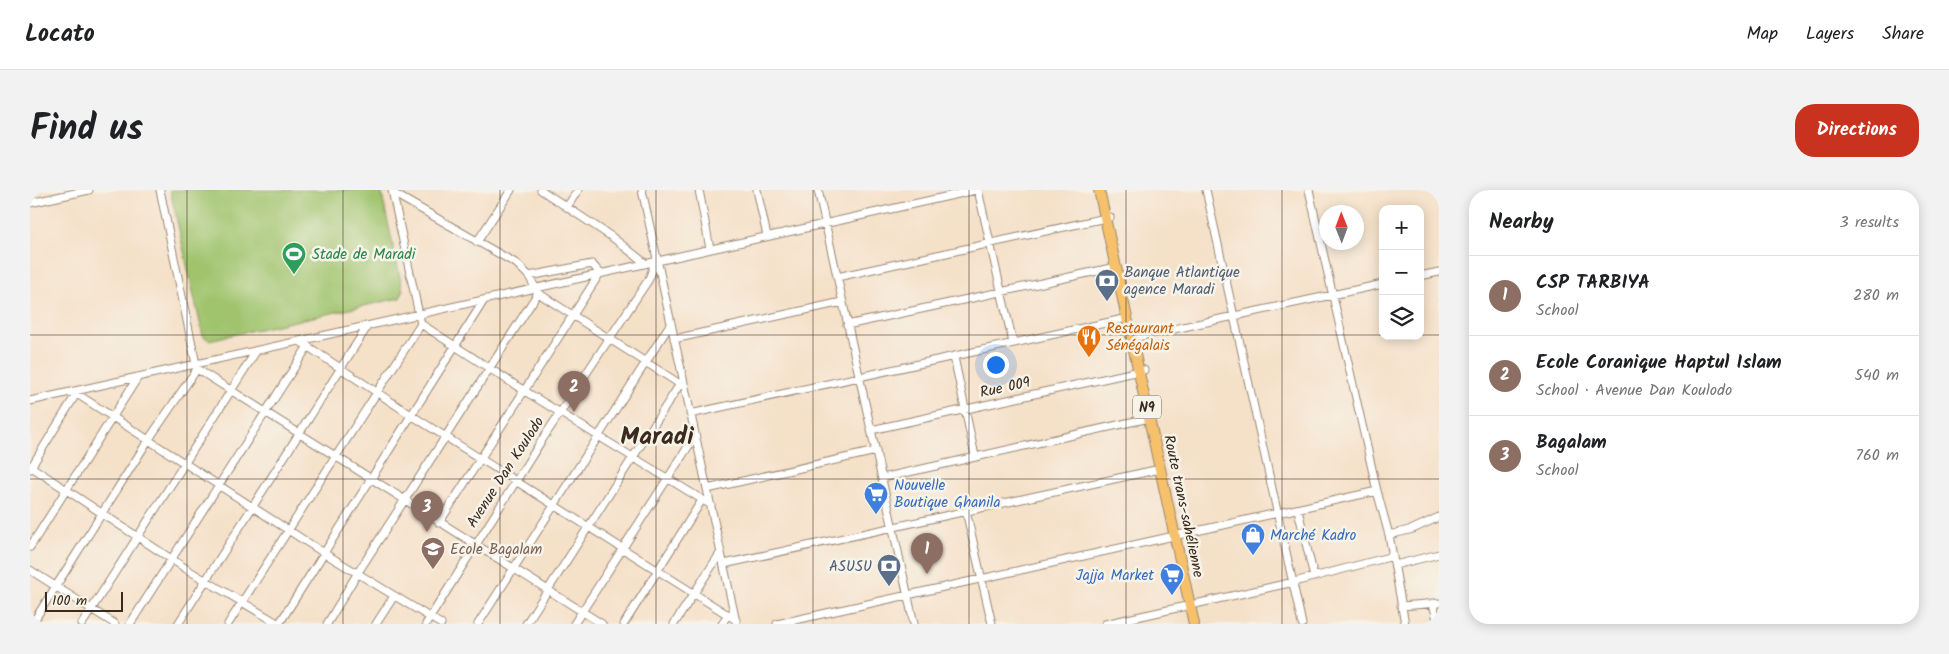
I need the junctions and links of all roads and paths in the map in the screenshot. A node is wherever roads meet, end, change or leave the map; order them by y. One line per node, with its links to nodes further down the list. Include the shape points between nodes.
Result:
1 (46, 190): 17 (street)
2 (89, 190): 17 (street)
3 (160, 190): 57 (street)
4 (511, 190): 23 (street)
5 (541, 190): 19 (street)
6 (578, 190): 19 (street)
7 (642, 190): 26 (street)
8 (699, 190): 25 (street)
9 (757, 190): 22 (street)
10 (818, 190): 21 (street)
11 (977, 190): 21 (street); 24 (street)
12 (1099, 190): 20 (highway, Route trans-sahélienne / N9)
13 (1104, 190): 20 (highway, Route trans-sahélienne / N9)
14 (1206, 190): 40 (street)
15 (1308, 190): 37 (street)
16 (392, 192): 23 (street); 41 (street)
17 (48, 199): 18 (street)
18 (30, 203)
19 (567, 207): 27 (street)
20 (1108, 217): 24 (street); 28 (highway, Route trans-sahélienne / N9); 48 (highway, Route trans-sahélienne / N9)
21 (825, 223): 22 (street); 33 (street)
22 (767, 236): 25 (street)
23 (477, 242): 32 (street, via 517,264)
24 (990, 242): 33 (street); 36 (street)
25 (710, 249): 26 (street)
26 (657, 260): 27 (street); 44 (street); 49 (street, Avenue Dan Koulodo, via 649,279)
27 (645, 263): 30 (street)
28 (1116, 267): 36 (street); 43 (highway, Route trans-sahélienne / N9)
29 (1439, 272): 31 (street)
30 (600, 273): 32 (street, via 592,264); 35 (street); 42 (street)
31 (1424, 275)
32 (529, 276): 35 (street)
33 (837, 277): 39 (street)
34 (1379, 285): 37 (street)
35 (537, 290): 38 (street); 42 (street); 59 (street)
36 (1002, 292): 46 (street); 51 (street)
37 (1332, 294): 40 (street); 97 (street)
38 (483, 302): 41 (street); 53 (street)
39 (842, 302): 46 (street); 50 (street)
40 (1234, 315): 48 (street); 106 (street)
41 (418, 316): 45 (street); 47 (street)
42 (573, 316): 49 (street); 65 (street)
43 (1128, 318): 48 (highway, Route trans-sahélienne / N9); 51 (street)
44 (671, 323): 50 (street); 56 (street)
45 (421, 324): 53 (street); 66 (street)
46 (847, 325): 61 (street)
47 (367, 327): 52 (street); 58 (street)
48 (1135, 337): 60 (highway, Route trans-sahélienne / N9)
49 (608, 339): 56 (street); 71 (street, Avenue Dan Koulodo)
50 (674, 339): 63 (street)
51 (1013, 343): 55 (street)
52 (304, 344): 54 (street); 58 (street); 70 (street)
53 (455, 346): 59 (street); 73 (street)
54 (255, 352): 57 (street); 64 (street)
55 (954, 357): 61 (street); 69 (street)
56 (645, 363): 63 (street); 78 (street)
57 (197, 367): 62 (street); 64 (street); 81 (street)
58 (342, 368): 66 (street); 77 (street)
59 (490, 368): 65 (street); 80 (street)
60 (1142, 371): 69 (street, Rue 009); 75 (highway, Route trans-sahélienne / N9); 114 (highway, Route trans-sahélienne / N9)
61 (859, 377): 72 (street); 76 (street)
62 (138, 378): 67 (street); 74 (street)
63 (682, 385): 72 (street); 85 (street)
64 (231, 390): 70 (street); 87 (street)
65 (523, 390): 71 (street); 86 (street)
66 (376, 392): 73 (street); 83 (street)
67 (78, 393): 68 (street); 74 (street); 88 (street)
68 (30, 401)
69 (964, 410): 76 (street, Rue 009); 84 (street)
70 (266, 411): 77 (street); 94 (street)
71 (560, 413): 78 (street); 93 (street, Avenue Dan Koulodo)
72 (690, 414): 79 (street)
73 (411, 415): 80 (street); 90 (street)
74 (113, 416): 81 (street); 95 (street)
75 (1149, 418): 84 (street); 89 (highway, Route trans-sahélienne / N9)
76 (871, 430): 82 (street)
77 (299, 433): 83 (street); 102 (street)
78 (596, 436): 85 (street); 100 (street)
79 (695, 436): 92 (street); 96 (street)
80 (446, 437): 86 (street); 98 (street)
81 (149, 439): 87 (street); 105 (street)
82 (876, 451): 91 (street); 96 (street)
83 (335, 456): 90 (street); 111 (street)
84 (975, 456): 91 (street)
85 (632, 457): 92 (street); 109 (street)
86 (480, 458): 93 (street); 108 (street)
87 (186, 462): 94 (street); 113 (street)
88 (31, 468): 95 (street)
89 (1160, 469): 104 (street); 114 (highway, Route trans-sahélienne / N9)
90 (370, 477): 98 (street); 119 (street)
91 (882, 478): 110 (street)
92 (668, 479): 99 (street); 117 (street)
93 (516, 480): 100 (street); 115 (street, Avenue Dan Koulodo)
94 (219, 484): 102 (street); 122 (street)
95 (68, 489): 105 (street); 116 (street)
96 (707, 489): 101 (street)
97 (1377, 491): 103 (street); 112 (street)
98 (405, 500): 108 (street); 128 (street)
99 (702, 500): 101 (street); 127 (street)
100 (553, 504): 109 (street); 125 (street)
101 (711, 505): 118 (street)
102 (254, 507): 111 (street); 131 (street)
103 (1298, 510): 106 (street); 129 (street)
104 (966, 511): 110 (street); 130 (street)
105 (104, 513): 113 (street); 133 (street)
106 (1279, 514): 114 (street); 132 (street)
107 (1439, 517): 112 (street)
108 (439, 522): 115 (street)
109 (589, 526): 117 (street); 134 (street)
110 (892, 527): 123 (street); 136 (street)
111 (287, 529): 119 (street); 138 (street)
112 (1389, 535): 121 (street)
113 (138, 536): 122 (street); 142 (street)
114 (1178, 536): 130 (street); 140 (highway, Route trans-sahélienne / N9)
115 (475, 545): 125 (street); 145 (street, Avenue Dan Koulodo)
116 (30, 546)
117 (624, 548): 127 (street); 143 (street)
118 (721, 552): 123 (street); 135 (street)
119 (324, 553): 128 (street); 153 (street)
120 (1439, 554): 124 (street)
121 (1394, 556): 124 (street); 129 (street)
122 (172, 559): 131 (street); 150 (street)
123 (724, 564): 146 (street)
124 (1395, 565): 141 (street)
125 (512, 568): 134 (street); 157 (street)
126 (30, 570): 133 (street)
127 (659, 570): 135 (street); 161 (street)
128 (357, 574): 137 (street); 154 (street)
129 (1314, 577): 132 (street)
130 (982, 579): 136 (street); 166 (street)
131 (206, 581): 138 (street); 151 (street)
132 (1294, 582): 140 (street); 170 (street)
133 (56, 586): 142 (street); 147 (street)
134 (547, 590): 143 (street); 158 (street)
135 (694, 592): 144 (street); 162 (street)
136 (908, 595): 164 (street); 165 (street)
137 (394, 596): 145 (street); 155 (street)
138 (242, 602): 152 (street); 153 (street)
139 (1436, 603): 141 (street); 172 (street)
140 (1193, 605): 167 (street); 168 (highway, Route trans-sahélienne / N9); 169 (highway, Route trans-sahélienne / N9)
141 (1402, 606): 171 (street)
142 (92, 609): 148 (street); 149 (street)
143 (582, 611): 159 (street); 160 (street)
144 (728, 614): 146 (street); 163 (street)
145 (428, 621): 156 (street)
146 (736, 622)
147 (32, 624)
148 (82, 624)
149 (115, 624)
150 (130, 624)
151 (178, 624)
152 (228, 624)
153 (279, 624)
154 (327, 624)
155 (376, 624)
156 (441, 624)
157 (478, 624)
158 (526, 624)
159 (574, 624)
160 (602, 624)
161 (624, 624)
162 (674, 624)
163 (722, 624)
164 (777, 624)
165 (914, 624)
166 (992, 624)
167 (1105, 624)
168 (1194, 624)
169 (1199, 624)
170 (1302, 624)
171 (1405, 624)
172 (1438, 624)

